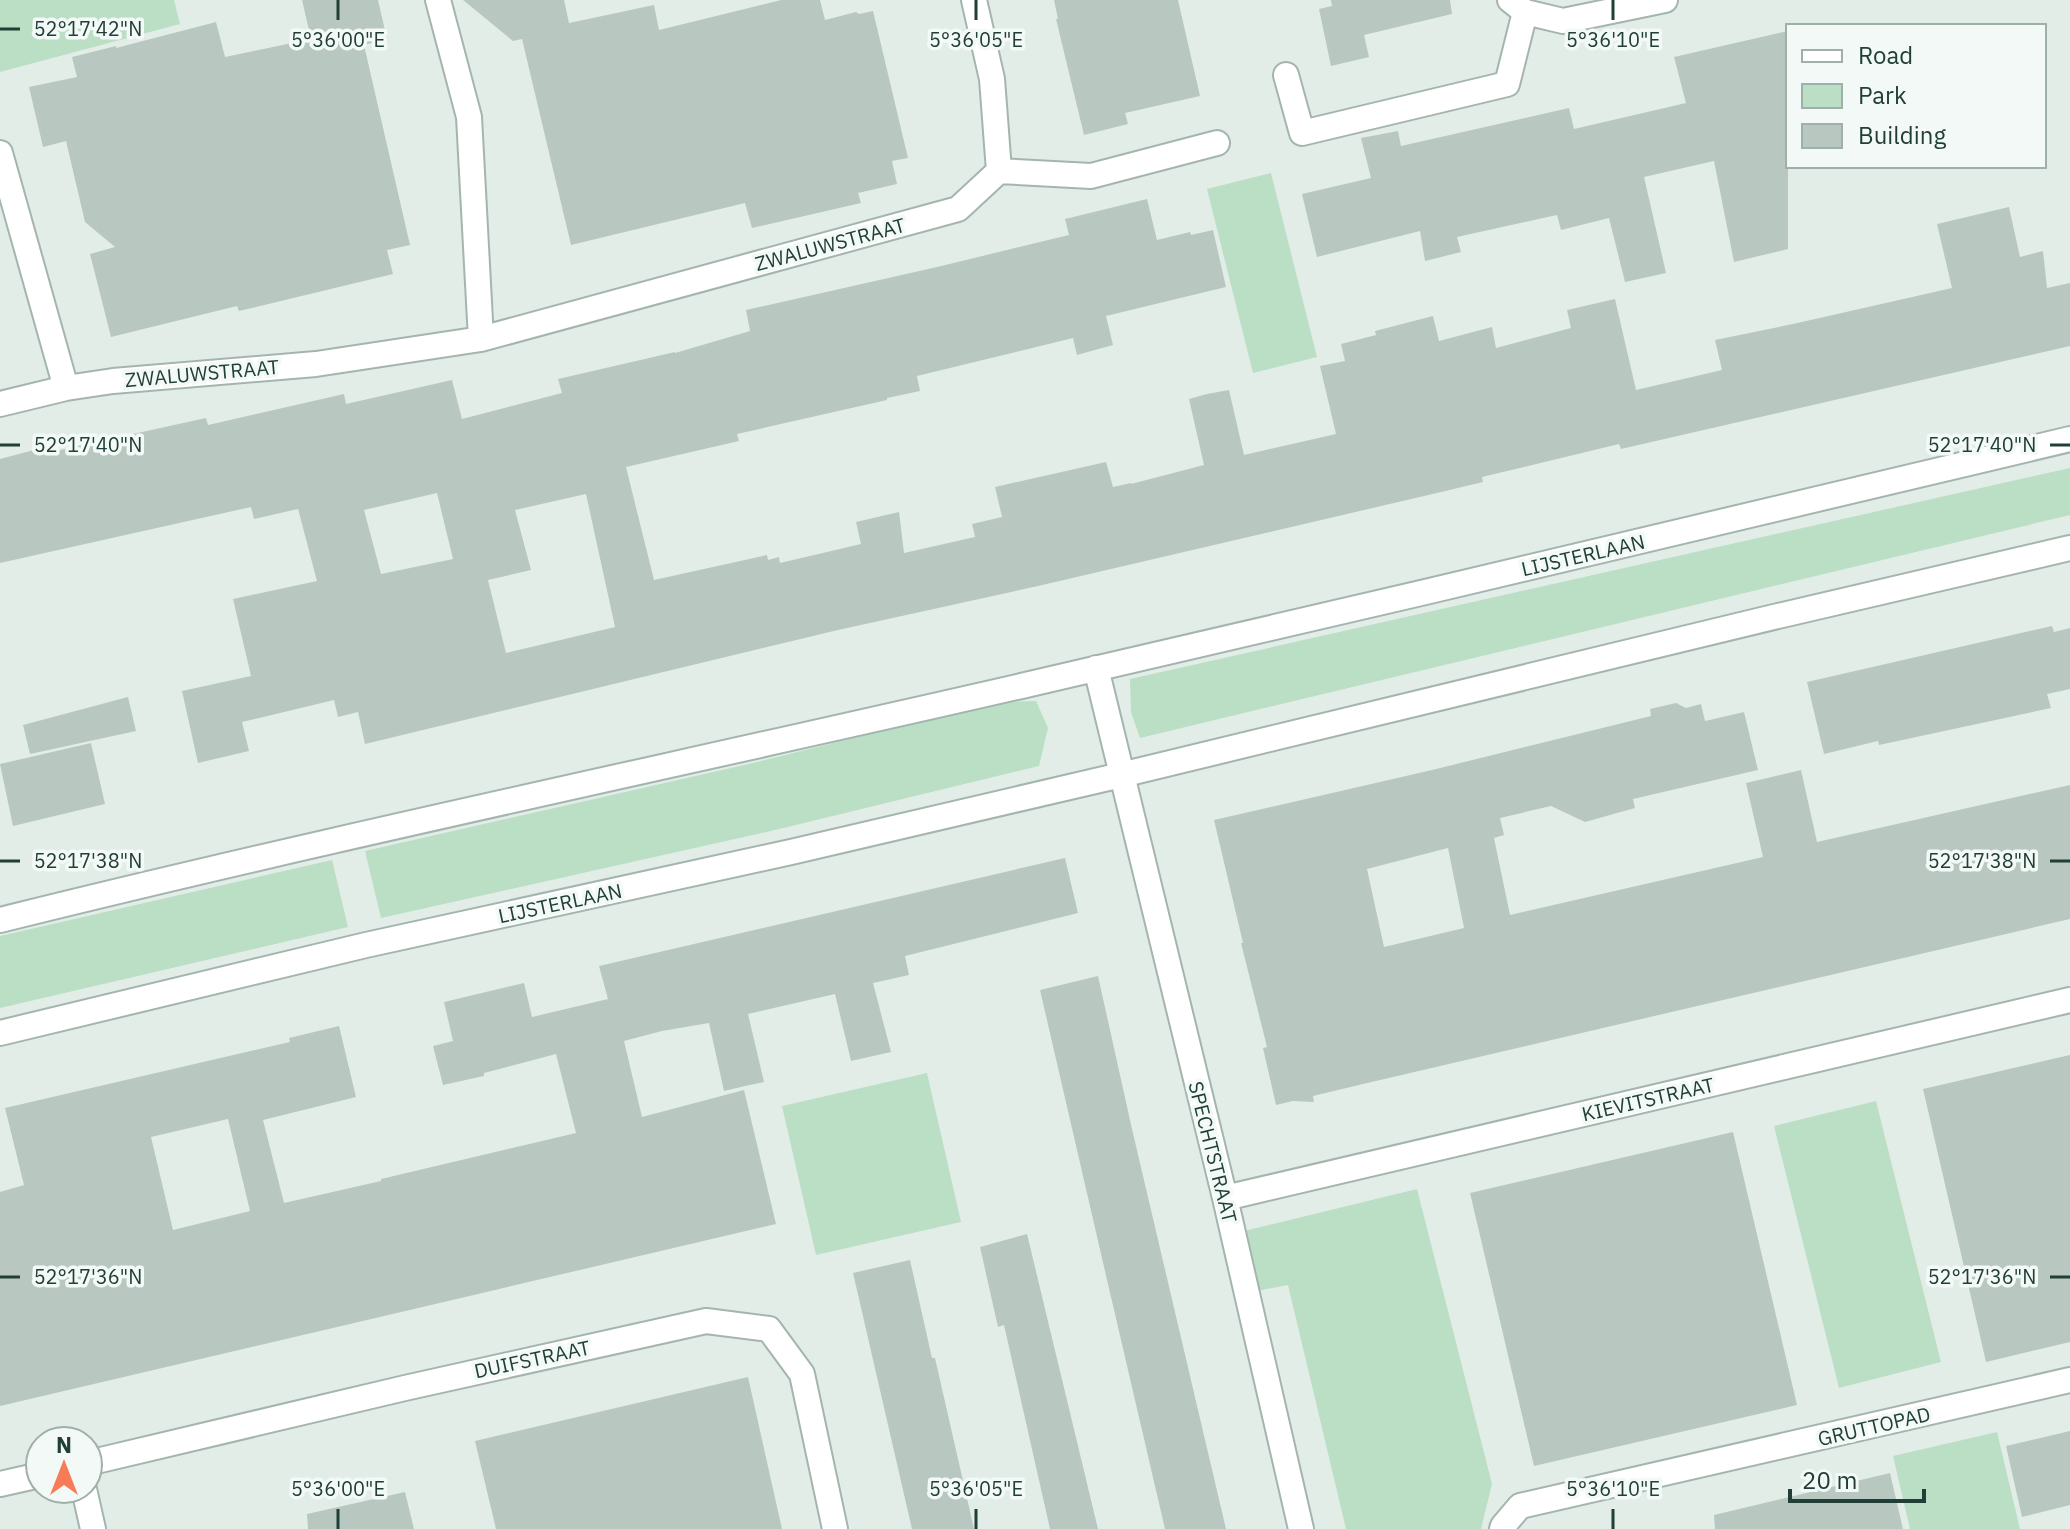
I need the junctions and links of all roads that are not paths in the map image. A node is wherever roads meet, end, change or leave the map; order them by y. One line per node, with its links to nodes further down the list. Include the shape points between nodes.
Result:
1 (438, 0): 9 (street, via 469,117)
2 (974, 0): 8 (street, via 992,79)
3 (1665, 0): 4 (street, via 1563,21)
4 (1518, 6): 5 (street, via 1507,84 1302,133)
5 (1286, 75)
6 (1217, 143): 8 (street, via 1091,176)
7 (0, 153): 10 (street)
8 (999, 171): 9 (street, ZWALUWSTRAAT, via 958,209)
9 (481, 339): 10 (street, ZWALUWSTRAAT, via 316,364)
10 (66, 388): 11 (street, ZWALUWSTRAAT)
11 (0, 404)
12 (2070, 439): 14 (street, LIJSTERLAAN)
13 (2070, 548): 15 (street, LIJSTERLAAN)
14 (1096, 668): 15 (street); 16 (street, LIJSTERLAAN)
15 (1121, 775): 18 (street, LIJSTERLAAN); 19 (street, SPECHTSTRAAT)
16 (0, 920)
17 (2070, 1000): 19 (street, KIEVITSTRAAT)
18 (0, 1033)
19 (1225, 1198): 28 (street, SPECHTSTRAAT)
20 (2070, 1380): 25 (street, GRUTTOPAD, via 1520,1506)
21 (104, 1459): 27 (street, DUIFSTRAAT, via 706,1321 769,1329 802,1374)
22 (24, 1479): 23 (street)
23 (0, 1484)
24 (88, 1505): 26 (street)
25 (1502, 1528)
26 (93, 1529)
27 (835, 1529)
28 (1301, 1529)

